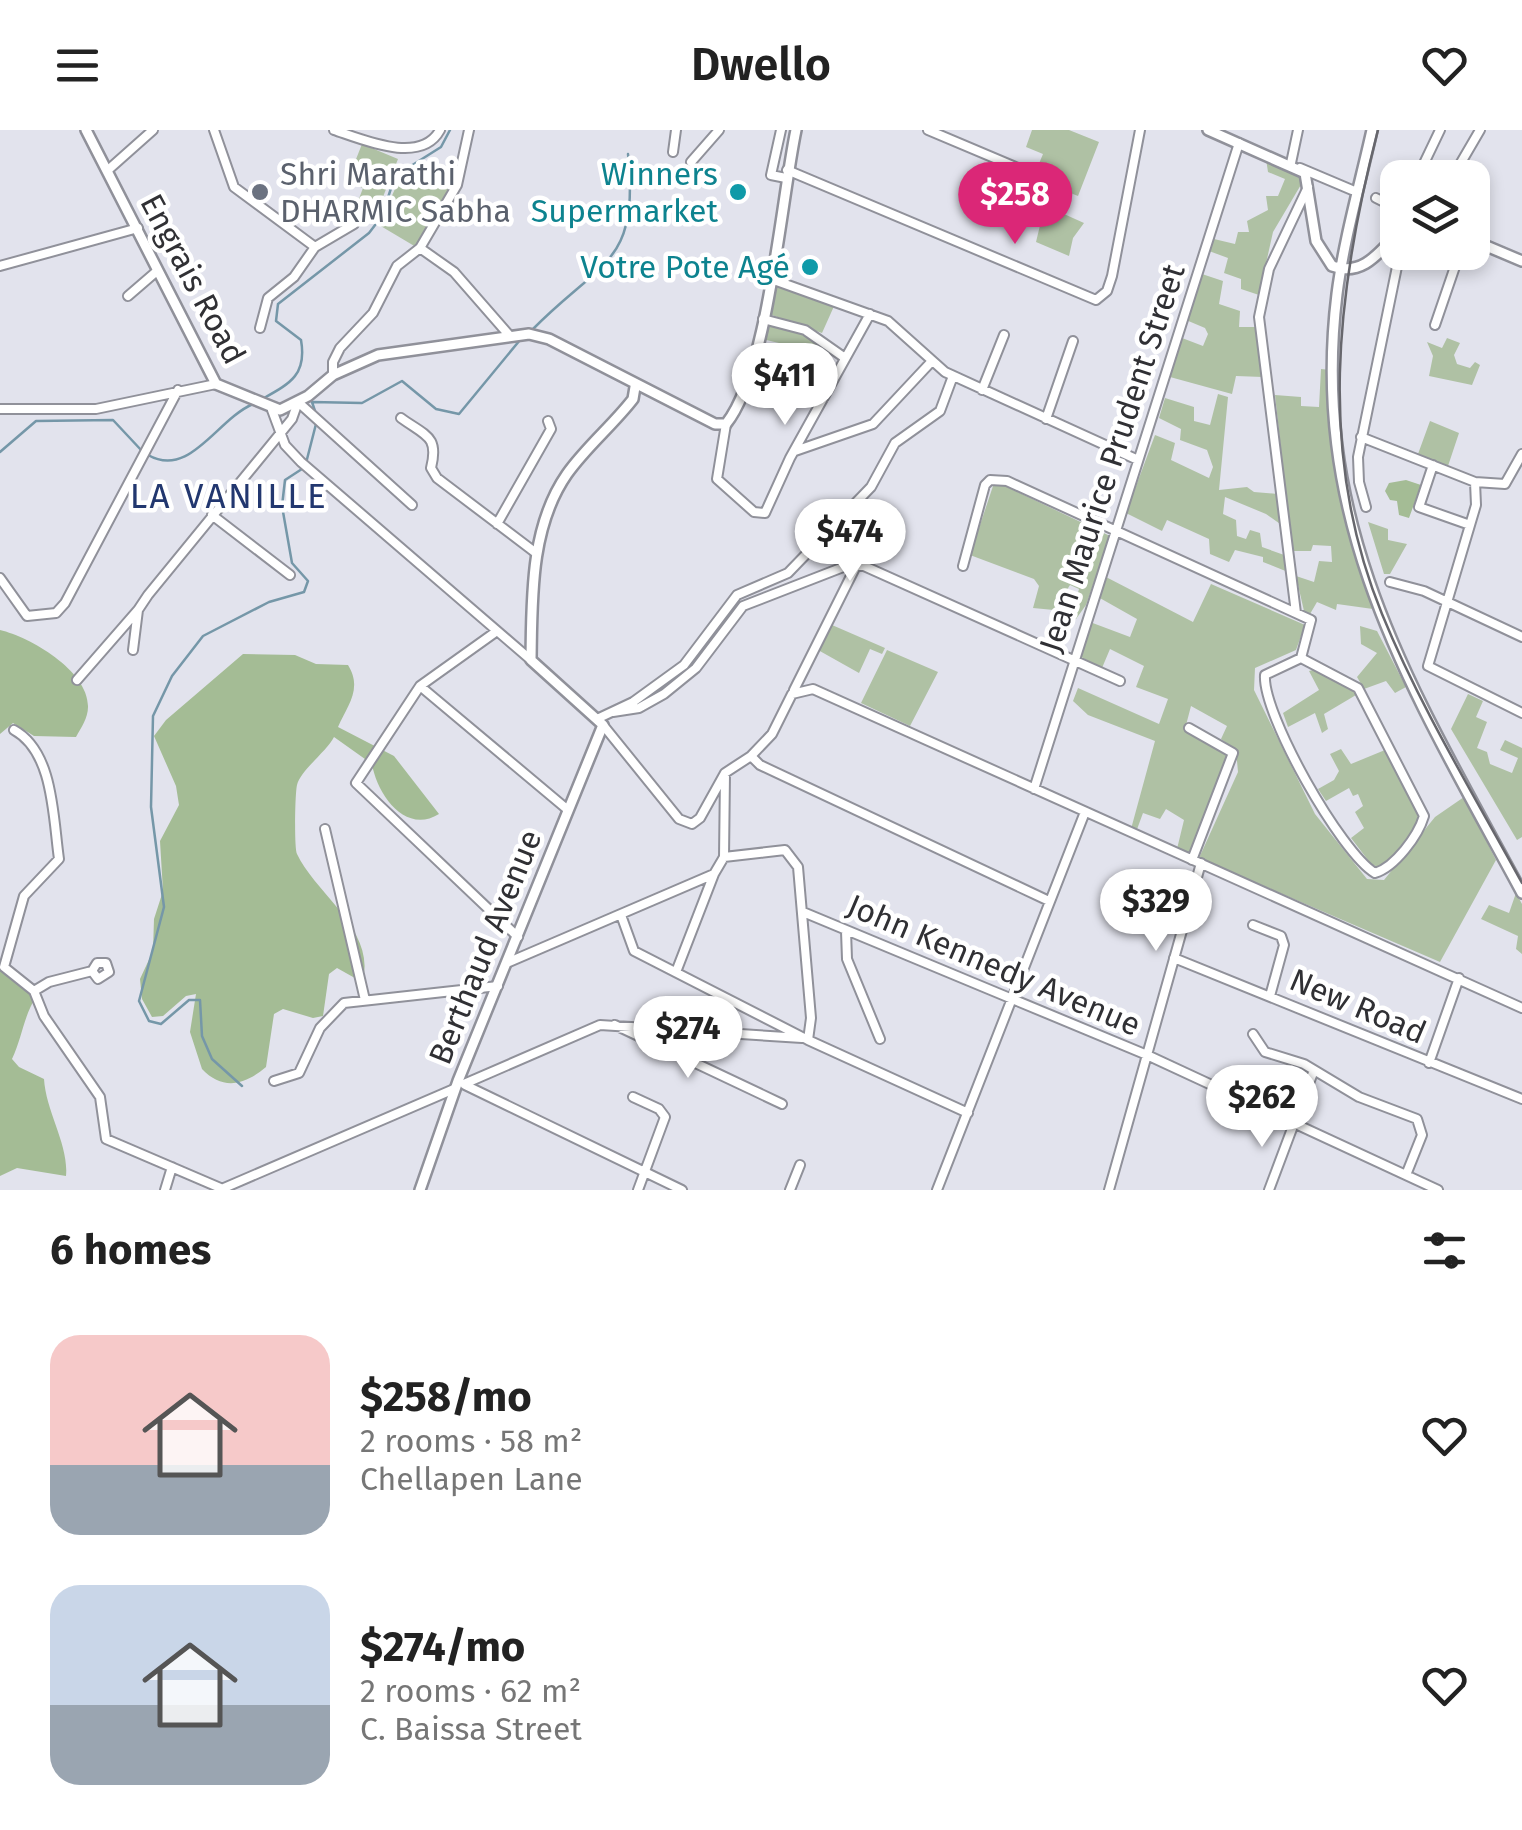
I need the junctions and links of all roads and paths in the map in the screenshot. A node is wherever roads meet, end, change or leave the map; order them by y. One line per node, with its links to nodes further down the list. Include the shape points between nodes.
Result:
1 (86, 130): 24 (street, Engrais Road)
2 (153, 130): 24 (street)
3 (214, 130): 33 (street, via 234,187)
4 (334, 130): 5 (street, via 404,151)
5 (440, 130)
6 (469, 130): 34 (street, via 457,186)
7 (676, 130): 19 (street)
8 (719, 130): 22 (street)
9 (781, 130): 25 (street, via 771,175)
10 (796, 130): 25 (street)
11 (928, 130): 26 (street)
12 (1140, 130): 25 (street, via 1112,276 1096,300)
13 (1208, 130): 18 (street)
14 (1298, 130): 23 (street)
15 (1372, 130): 39 (street)
16 (1440, 130): 20 (street)
17 (1480, 130): 21 (street)
18 (1239, 143): 23 (street); 73 (street, Jean Maurice Prudent Street)
19 (674, 152)
20 (1426, 160)
21 (1462, 160)
22 (690, 162)
23 (1295, 166): 27 (street); 28 (street)
24 (108, 170): 32 (street, Engrais Road)
25 (786, 174): 43 (street)
26 (1036, 176)
27 (1308, 186): 39 (street, via 1320,252); 90 (street, via 1260,297)
28 (1352, 190)
29 (1376, 198): 30 (street)
30 (1380, 200)
31 (354, 224): 33 (street)
32 (138, 228): 38 (street); 42 (street, Engrais Road)
33 (315, 247): 48 (street, via 268,298)
34 (420, 248): 49 (street, via 454,272); 54 (street, via 398,266 374,313 340,348)
35 (1490, 248): 37 (street)
36 (1380, 251): 39 (street, via 1369,262)
37 (1522, 261)
38 (0, 266)
39 (1341, 269): 115 (street, via 1334,367 1338,456 1359,559 1397,658)
40 (1396, 270): 70 (street)
41 (1454, 270): 47 (street)
42 (157, 271): 44 (street); 57 (street, Engrais Road)
43 (772, 279): 45 (street); 46 (street)
44 (128, 296)
45 (870, 314): 52 (street); 53 (street, via 904,332)
46 (763, 320): 52 (street, via 805,330); 55 (street)
47 (1435, 324)
48 (260, 328)
49 (509, 335): 54 (street, via 395,351); 60 (street, via 539,335)
50 (1004, 335): 59 (street)
51 (1073, 340): 66 (street)
52 (845, 358): 61 (street)
53 (932, 361): 56 (street); 71 (street, via 873,424)
54 (333, 375): 62 (street)
55 (746, 375): 61 (street); 68 (street)
56 (953, 376): 59 (street); 101 (street, via 940,412 895,443 871,487 788,573 737,595 684,665)
57 (216, 384): 58 (street); 63 (street, Engrais Road)
58 (178, 390): 64 (street, via 96,409); 86 (street, via 56,613 27,616)
59 (982, 390): 66 (street)
60 (639, 393): 68 (street); 82 (street, via 568,473)
61 (824, 397): 71 (street)
62 (294, 405): 63 (street); 69 (street, via 299,408); 76 (street)
63 (269, 408): 69 (street)
64 (0, 409)
65 (401, 418): 79 (street, via 434,443 430,468 438,478)
66 (1046, 419): 73 (street)
67 (548, 421): 79 (street, via 551,429)
68 (726, 424): 71 (street, via 717,479 754,512 770,510)
69 (278, 433): 78 (street); 91 (street, via 301,462)
70 (1361, 437): 74 (street); 77 (street, via 1359,482)
71 (794, 451)
72 (1522, 454): 75 (street, via 1506,484)
73 (1138, 460): 81 (street, Jean Maurice Prudent Street)
74 (1432, 466): 75 (street); 80 (street, via 1419,507)
75 (1475, 482): 80 (street)
76 (412, 505)
77 (1366, 507)
78 (212, 515): 85 (street); 89 (street)
79 (497, 524): 82 (street)
80 (1470, 526): 88 (street)
81 (1115, 534): 84 (street, via 1006,481 990,480); 90 (street); 96 (street, Jean Maurice Prudent Street)
82 (536, 553): 95 (street)
83 (856, 566): 96 (street); 100 (street); 101 (street, via 830,569 743,606 696,668 639,708)
84 (963, 566)
85 (290, 575)
86 (0, 578)
87 (1390, 582): 88 (street)
88 (1446, 601): 92 (street); 102 (street, via 1428,666)
89 (138, 610): 93 (street); 97 (street)
90 (1296, 612): 94 (street, via 1312,624)
91 (497, 631): 95 (street); 99 (street)
92 (1522, 636)
93 (133, 650)
94 (1300, 658): 94 (street, via 1358,688 1420,804 1420,828 1386,870 1367,868 1347,846 1312,793 1270,700 1265,675)
95 (530, 660): 103 (street)
96 (1074, 660): 98 (street); 108 (street, Jean Maurice Prudent Street)
97 (78, 680)
98 (1120, 681)
99 (420, 686): 109 (street); 121 (street, via 356,782)
100 (795, 692): 106 (street, via 772,734); 108 (street, via 814,689)
101 (613, 712): 103 (street)
102 (1522, 713)
103 (601, 722): 107 (street, via 685,823 697,823); 109 (street, Berthaud Avenue)
104 (1189, 728): 113 (street, via 1233,753)
105 (14, 730): 128 (street, via 29,738 46,777 59,859 24,896 4,955 8,971)
106 (750, 756): 107 (street); 116 (street)
107 (725, 774): 112 (street)
108 (1034, 790): 110 (street)
109 (568, 810): 121 (street, Berthaud Avenue)
110 (1085, 812): 113 (street); 116 (street)
111 (324, 829): 130 (street)
112 (724, 857): 114 (street); 117 (street, via 777,849 792,854)
113 (1196, 862): 122 (street); 126 (street)
114 (714, 874): 118 (street); 125 (street)
115 (1522, 893)
116 (1048, 902): 131 (street)
117 (803, 912): 120 (street, John Kennedy Avenue); 136 (street, via 811,1018)
118 (620, 915): 123 (street); 125 (street, via 634,951)
119 (1253, 925): 129 (street, via 1282,936)
120 (846, 931): 131 (street, John Kennedy Avenue); 135 (street, via 847,959)
121 (518, 937): 123 (street, Berthaud Avenue)
122 (1174, 958): 129 (street, New Road); 137 (street)
123 (509, 962): 127 (street, Berthaud Avenue)
124 (92, 971): 128 (street)
125 (676, 972): 136 (street)
126 (1459, 978): 132 (street); 138 (street)
127 (498, 986): 130 (street); 141 (street, Berthaud Avenue)
128 (34, 992): 148 (street, via 100,1097 103,1136)
129 (1270, 996): 138 (street, New Road)
130 (364, 1000): 140 (street, via 344,1004 320,1028 299,1073)
131 (1010, 1002): 137 (street, John Kennedy Avenue); 145 (street)
132 (1522, 1008)
133 (611, 1024): 136 (street); 141 (street); 144 (street)
134 (1253, 1034): 139 (street, via 1265,1052)
135 (880, 1038)
136 (806, 1039): 145 (street)
137 (1147, 1055): 146 (street, John Kennedy Avenue); 158 (street)
138 (1430, 1063): 143 (street, New Road)
139 (1314, 1070): 146 (street); 150 (street, via 1359,1097 1418,1119 1422,1135)
140 (274, 1081)
141 (459, 1085): 149 (street); 151 (street); 153 (street, Berthaud Avenue)
142 (633, 1097): 149 (street, via 665,1116)
143 (1522, 1100)
144 (782, 1104)
145 (968, 1114): 157 (street)
146 (1292, 1122): 150 (street, John Kennedy Avenue); 159 (street)
147 (800, 1164): 156 (street)
148 (172, 1167): 151 (street); 152 (street)
149 (646, 1172): 154 (street); 155 (street)
150 (1406, 1175): 160 (street, John Kennedy Avenue)
151 (224, 1189)
152 (165, 1190)
153 (420, 1190)
154 (638, 1190)
155 (682, 1190)
156 (790, 1190)
157 (937, 1190)
158 (1109, 1190)
159 (1269, 1190)
160 (1438, 1190)

